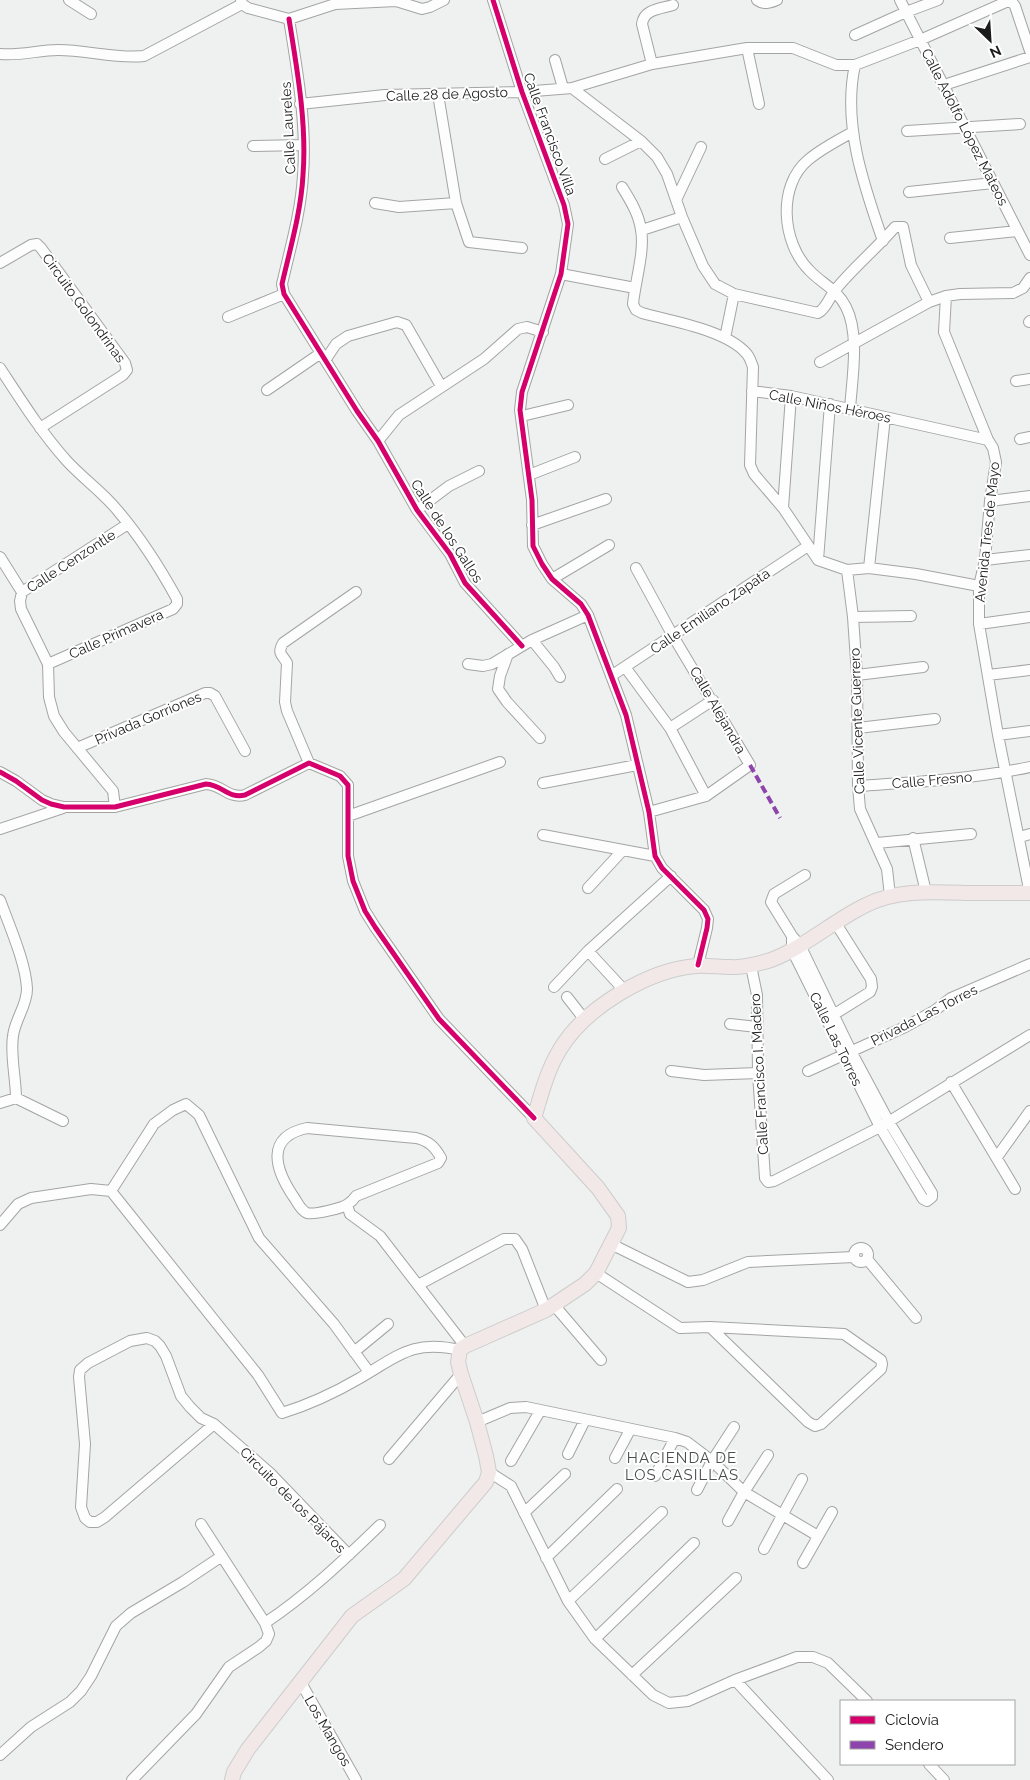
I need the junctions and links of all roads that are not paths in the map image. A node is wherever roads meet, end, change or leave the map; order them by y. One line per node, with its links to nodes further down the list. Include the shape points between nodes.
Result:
1 (69, 0): 11 (street)
2 (444, 0): 12 (street, via 422,9 396,1 335,4)
3 (493, 0): 25 (street, Calle Francisco Villa)
4 (777, 0): 8 (street)
5 (900, 0): 10 (street, Calle Adolfo López Mateos)
6 (938, 0): 10 (street)
7 (241, 2): 12 (street, via 248,8); 18 (street, via 144,56 57,50 12,56)
8 (759, 2)
9 (672, 5): 21 (street, via 648,11 643,17)
10 (906, 12): 13 (street); 15 (street, Calle Adolfo López Mateos)
11 (91, 14)
12 (289, 18): 27 (street, Calle Laureles)
13 (855, 35)
14 (1028, 39): 15 (street, via 1015,6 1006,2); 17 (street)
15 (920, 40): 22 (street); 23 (street, Calle Adolfo López Mateos)
16 (747, 48): 21 (street, Calle 28 de Agosto); 22 (street, Calle 28 de Agosto, via 793,48 836,65); 28 (street)
17 (1030, 51)
18 (0, 54)
19 (1030, 57): 23 (street)
20 (555, 60): 24 (street)
21 (652, 64): 24 (street, Calle 28 de Agosto)
22 (855, 65): 32 (street, via 852,79)
23 (944, 85): 30 (street, Calle Adolfo López Mateos)
24 (568, 88): 25 (street, Calle 28 de Agosto); 33 (street)
25 (522, 92): 26 (street, Calle 28 de Agosto); 52 (street, Calle Francisco Villa, via 564,205 568,224)
26 (438, 94): 27 (street, Calle 28 de Agosto, via 385,95); 43 (street)
27 (300, 104): 34 (street, Calle Laureles)
28 (760, 104)
29 (1020, 124): 30 (street)
30 (965, 128): 31 (street); 38 (street, Calle Adolfo López Mateos)
31 (907, 131)
32 (853, 132): 48 (street, via 866,194); 55 (street, via 807,161 792,178 788,200 790,237 799,258 809,271)
33 (641, 141): 37 (street); 41 (street, via 668,174)
34 (304, 145): 35 (street); 56 (street, Calle Laureles, via 304,176 282,284)
35 (253, 146)
36 (701, 147): 41 (street)
37 (605, 159)
38 (993, 183): 40 (street); 46 (street, Calle Adolfo López Mateos)
39 (622, 187): 45 (street, via 634,206)
40 (909, 192)
41 (676, 200): 44 (street)
42 (375, 203): 43 (street, via 399,207)
43 (456, 203): 49 (street, via 469,242)
44 (682, 217): 45 (street); 57 (street, via 703,266 715,284)
45 (642, 230): 54 (street)
46 (1017, 231): 47 (street); 50 (street, Calle Adolfo López Mateos)
47 (950, 238)
48 (883, 241): 55 (street); 59 (street, via 895,227 903,227 912,265)
49 (522, 248)
50 (1030, 254)
51 (0, 263): 78 (street, Circuito Golondrinas, via 37,244 127,370)
52 (561, 274): 54 (street); 61 (street, Calle Francisco Villa)
53 (1030, 278): 58 (street, via 1023,288 1013,293)
54 (634, 288): 62 (street, Calle Niños Héroes, via 636,310)
55 (835, 290): 57 (street, via 824,310 818,313); 63 (street, via 847,308)
56 (284, 294): 60 (street); 64 (street, Calle de los Gallos)
57 (734, 294): 62 (street)
58 (946, 296): 59 (street); 79 (street, Avenida Tres de Mayo, via 944,332)
59 (929, 302): 63 (street)
60 (228, 317)
61 (543, 332): 69 (street, via 527,327 518,329 484,359); 76 (street, Calle Francisco Villa, via 522,392)
62 (724, 338): 71 (street, Calle Niños Héroes, via 748,355 753,367)
63 (855, 342): 65 (street); 75 (street)
64 (324, 356): 69 (street, via 348,336 397,322 406,325); 70 (street); 80 (street, Calle de los Gallos)
65 (820, 362)
66 (0, 368): 78 (street, Calle Cenzontle)
67 (1030, 379): 68 (street)
68 (1016, 381)
69 (441, 386): 80 (street, via 399,415)
70 (266, 390)
71 (752, 391): 72 (street, Calle Niños Héroes); 87 (street, via 750,465)
72 (792, 396): 73 (street, Calle Niños Héroes); 87 (street)
73 (830, 404): 75 (street, Calle Niños Héroes); 95 (street)
74 (568, 405): 76 (street)
75 (850, 409): 77 (street, Calle Niños Héroes)
76 (522, 416): 83 (street, Calle Francisco Villa)
77 (885, 416): 79 (street, Calle Niños Héroes); 98 (street)
78 (40, 428): 89 (street, Calle Cenzontle)
79 (988, 440): 86 (street, Avenida Tres de Mayo, via 996,462)
80 (378, 441): 88 (street, Calle de los Gallos)
81 (575, 457): 83 (street)
82 (479, 471): 88 (street, via 449,486)
83 (529, 475): 90 (street, Calle Francisco Villa)
84 (1030, 496): 86 (street)
85 (606, 499): 90 (street)
86 (990, 501): 96 (street, Avenida Tres de Mayo)
87 (784, 508): 92 (street)
88 (417, 510): 111 (street, Calle de los Gallos, via 450,554 465,583)
89 (128, 524): 102 (street, Calle Cenzontle); 113 (street, Calle Primavera, via 155,560 178,604)
90 (532, 524): 100 (street, Calle Francisco Villa, via 533,546)
91 (609, 545): 100 (street)
92 (808, 546): 95 (street); 109 (street, Calle Emiliano Zapata)
93 (1030, 555): 96 (street)
94 (0, 557): 102 (street)
95 (818, 560): 99 (street)
96 (985, 560): 101 (street, Avenida Tres de Mayo)
97 (636, 568): 109 (street, Calle Alejandra)
98 (869, 568): 99 (street); 101 (street)
99 (847, 570): 106 (street, Calle Vicente Guerrero)
100 (552, 579): 104 (street, Calle Francisco Villa, via 581,604)
101 (979, 586): 108 (street, Avenida Tres de Mayo)
102 (22, 592): 113 (street, Calle Cenzontle, via 21,609)
103 (356, 592): 132 (street, via 283,643 280,649 287,663 287,711)
104 (588, 615): 110 (street); 120 (street, Calle Francisco Villa)
105 (911, 616): 106 (street)
106 (853, 617): 118 (street, Calle Vicente Guerrero)
107 (1030, 617): 108 (street)
108 (979, 624): 119 (street, Avenida Tres de Mayo)
109 (674, 636): 115 (street, Calle Emiliano Zapata); 122 (street, Calle Alejandra)
110 (532, 640): 111 (street); 121 (street)
111 (522, 646): 112 (street)
112 (508, 654): 114 (street, via 492,664); 128 (street, via 498,689)
113 (48, 664): 129 (street, Calle Cenzontle, via 49,697 54,716)
114 (468, 664)
115 (625, 667): 120 (street, Calle Emiliano Zapata); 124 (street)
116 (923, 667): 118 (street)
117 (1030, 670): 119 (street)
118 (857, 675): 125 (street, Calle Vicente Guerrero)
119 (988, 675): 127 (street, Avenida Tres de Mayo)
120 (611, 676): 133 (street, Calle Francisco Villa, via 626,715)
121 (560, 677)
122 (713, 700): 124 (street); 139 (street, Calle Alejandra, via 750,765)
123 (935, 719): 125 (street)
124 (670, 728): 139 (street)
125 (858, 728): 138 (street, Calle Vicente Guerrero)
126 (1030, 731): 127 (street)
127 (998, 735): 136 (street, Avenida Tres de Mayo)
128 (540, 738)
129 (77, 748): 130 (street, Privada Gorriones, via 210,693); 141 (street, Calle Cenzontle, via 113,791)
130 (245, 751)
131 (500, 762): 143 (street)
132 (309, 763): 141 (street, via 237,797 206,784); 143 (street, via 340,776 348,784)
133 (637, 765): 137 (street); 142 (street, Calle Francisco Villa)
134 (1030, 767): 136 (street, Calle Fresno)
135 (0, 772): 140 (street, via 42,800)
136 (1006, 772): 138 (street, Calle Fresno); 147 (street, Avenida Tres de Mayo)
137 (543, 783)
138 (858, 786): 149 (street, Calle Vicente Guerrero, via 860,809)
139 (706, 796): 142 (street, Calle Alejandra)
140 (64, 807): 141 (street); 144 (street)
141 (115, 807)
142 (649, 812): 151 (street, Calle Francisco Villa)
143 (348, 816): 181 (street, via 348,856 353,881 375,927 439,1019)
144 (0, 829)
145 (971, 834): 148 (street)
146 (543, 835): 150 (street)
147 (1025, 836): 156 (street, Avenida Tres de Mayo)
148 (913, 838): 149 (street); 155 (street)
149 (876, 843): 157 (street, Calle Vicente Guerrero, via 887,869)
150 (622, 851): 151 (street); 154 (street)
151 (655, 856): 153 (street)
152 (805, 875): 160 (street, via 774,894 770,902)
153 (671, 876): 161 (street); 163 (street, via 704,910 708,919)
154 (588, 888)
155 (926, 892): 156 (main road); 157 (main road)
156 (1030, 894)
157 (890, 896): 159 (main road, via 867,904)
158 (0, 900): 178 (street, via 27,987 12,1039)
159 (835, 922): 160 (main road); 168 (street, via 871,980 872,987 870,992)
160 (795, 944): 164 (main road, via 772,959); 168 (street, Calle Las Torres); 173 (street, Calle Las Torres)
161 (588, 951): 165 (street); 166 (street)
162 (1030, 964): 173 (street, Privada Las Torres, via 951,998 905,1027)
163 (698, 965): 164 (main road); 166 (main road, via 663,973)
164 (751, 966): 171 (street, Calle Francisco I. Madero, via 757,995)
165 (554, 987)
166 (624, 990): 169 (main road)
167 (567, 997): 169 (street)
168 (833, 1015): 173 (street, Calle Las Torres)
169 (585, 1020): 181 (main road, via 560,1049 550,1067)
170 (730, 1024): 171 (street)
171 (757, 1027): 176 (street, Calle Francisco I. Madero)
172 (1030, 1035): 177 (street)
173 (847, 1054): 175 (street, Privada Las Torres); 183 (street, Calle Las Torres)
174 (670, 1071): 176 (street, via 704,1075)
175 (808, 1071)
176 (758, 1073): 183 (street, Calle Francisco I. Madero, via 765,1178 768,1182)
177 (951, 1082): 183 (street); 184 (street)
178 (16, 1098): 179 (street); 182 (street)
179 (0, 1103)
180 (1030, 1111): 184 (street)
181 (534, 1118): 189 (main road, via 598,1188 618,1216 619,1228)
182 (62, 1122)
183 (885, 1124): 183 (street, via 923,1199 930,1200 932,1193)
184 (997, 1157): 185 (street)
185 (1015, 1189)
186 (111, 1191): 188 (street, via 91,1189 31,1198 18,1204); 197 (street, via 154,1124 186,1104 199,1115 258,1238 334,1324); 199 (street, via 258,1375 282,1413)
187 (347, 1205): 187 (street, via 316,1214 301,1208 284,1183 276,1161 282,1142 290,1134 307,1128 416,1138 436,1148 441,1158 438,1163 356,1196); 191 (street, via 350,1214 380,1236)
188 (0, 1226)
189 (611, 1244): 190 (main road); 193 (street, via 688,1282 703,1280 748,1262 854,1257 860,1248 867,1251 867,1259)
190 (596, 1273): 192 (main road); 195 (street, via 680,1328)
191 (418, 1285): 192 (street, via 504,1239 515,1239); 196 (street)
192 (550, 1307): 196 (main road); 198 (street)
193 (916, 1318)
194 (388, 1324): 197 (street)
195 (710, 1327): 195 (street, via 815,1426 881,1369 881,1360 844,1334)
196 (462, 1348): 199 (street, via 422,1347 398,1354); 200 (main road, via 458,1362)
197 (354, 1352): 199 (street)
198 (601, 1360)
199 (369, 1372)
200 (461, 1374): 203 (main road); 211 (street)
201 (540, 1411): 202 (street); 203 (street, via 510,1408); 212 (street)
202 (585, 1420): 206 (street); 208 (street)
203 (477, 1422): 214 (main road)
204 (214, 1424): 204 (street, Circuito de los Pájaros, via 190,1408 181,1396 166,1356 155,1341 147,1338 130,1341 88,1362 80,1370 79,1377 85,1444 80,1507 85,1518 97,1522 105,1517); 231 (street, Circuito de los Pájaros, via 270,1473)
205 (734, 1426): 213 (street)
206 (630, 1430): 207 (street); 210 (street)
207 (675, 1438): 213 (street, via 687,1442); 216 (street)
208 (568, 1454)
209 (768, 1456): 220 (street)
210 (615, 1458)
211 (389, 1459)
212 (511, 1461)
213 (712, 1461): 219 (street); 220 (street)
214 (489, 1472): 223 (street, via 511,1486); 241 (main road, via 486,1482 404,1579 352,1616)
215 (565, 1474): 223 (street)
216 (655, 1476)
217 (802, 1479): 224 (street)
218 (617, 1489): 233 (street)
219 (697, 1490)
220 (744, 1492): 224 (street); 225 (street)
221 (662, 1512): 236 (street)
222 (832, 1512): 228 (street)
223 (524, 1513): 233 (street)
224 (782, 1516): 228 (street); 230 (street)
225 (728, 1521)
226 (201, 1524): 232 (street)
227 (380, 1525): 231 (street, Circuito de los Pájaros)
228 (818, 1536): 234 (street)
229 (694, 1543): 238 (street)
230 (764, 1549)
231 (349, 1555): 237 (street, Circuito de los Pájaros, via 291,1606)
232 (222, 1556): 237 (street); 243 (street, via 131,1613 116,1626 81,1691 31,1727)
233 (546, 1558): 236 (street)
234 (803, 1563)
235 (736, 1578): 239 (street)
236 (568, 1601): 238 (street)
237 (265, 1623): 245 (street, via 269,1634 266,1641 229,1667 196,1714)
238 (595, 1639): 239 (street)
239 (632, 1675): 240 (street, via 653,1695 670,1703 688,1701)
240 (735, 1680): 242 (street, via 797,1657 813,1657 828,1663); 248 (street)
241 (300, 1682): 246 (main road, via 248,1748); 247 (street, Los Mangos)
242 (866, 1700)
243 (0, 1755)
244 (930, 1765): 249 (street)
245 (132, 1780)
246 (232, 1780)
247 (356, 1780)
248 (828, 1780)
249 (944, 1780)

